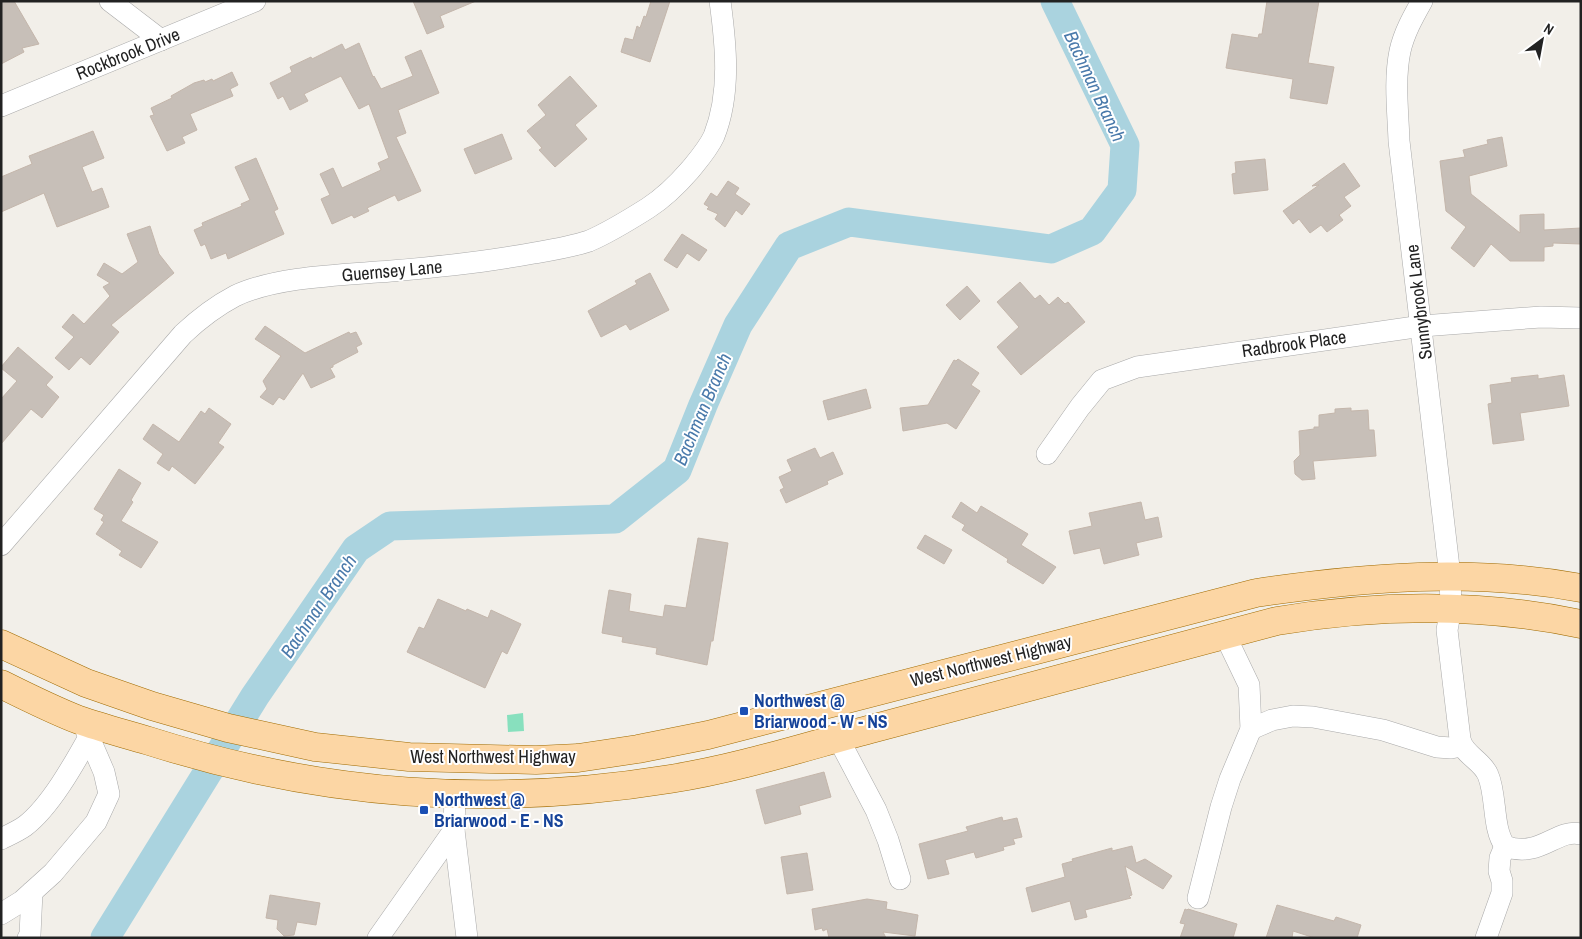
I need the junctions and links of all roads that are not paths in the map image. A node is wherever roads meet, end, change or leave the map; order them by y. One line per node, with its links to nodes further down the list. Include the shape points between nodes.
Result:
1 (110, 1): 5 (street)
2 (255, 1): 5 (street, Rockbrook Drive)
3 (720, 1): 10 (street, Guernsey Lane, via 726,41 726,79 719,119 705,152 666,196 603,235 572,246 498,260 310,278 265,286 236,296 183,334)
4 (1422, 1): 8 (street, Sunnybrook Lane, via 1410,20 1400,51 1397,87 1399,141)
5 (161, 40): 6 (street, Rockbrook Drive)
6 (1, 106)
7 (1581, 318): 8 (street, Radbrook Place, via 1541,317)
8 (1422, 326): 9 (street, Radbrook Place, via 1137,367 1102,380); 11 (street, Sunnybrook Lane)
9 (1047, 454)
10 (1, 545)
11 (1450, 576): 12 (main road, West Northwest Highway); 13 (street, Sunnybrook Lane); 17 (main road, West Northwest Highway, via 1383,578 1256,593)
12 (1581, 588)
13 (1451, 608): 14 (main road, West Northwest Highway); 15 (main road, West Northwest Highway, via 1384,608 1315,615); 23 (street, Sunnybrook Lane, via 1447,630)
14 (1581, 624)
15 (1225, 635): 19 (main road, West Northwest Highway); 21 (street, via 1249,685)
16 (1, 644): 24 (main road, West Northwest Highway, via 86,683 228,728 316,747)
17 (928, 678): 19 (main road); 24 (main road, West Northwest Highway, via 708,735 638,749 536,760)
18 (1, 684): 20 (main road, West Northwest Highway)
19 (936, 712): 22 (main road, West Northwest Highway)
20 (91, 728): 25 (main road, West Northwest Highway, via 252,770 337,785); 28 (street, via 75,763 43,809 26,826); 31 (street, via 109,794 96,822 53,873)
21 (1251, 729): 23 (street, via 1272,720 1313,717 1383,730 1437,747); 32 (street, via 1221,807)
22 (838, 738): 25 (main road, West Northwest Highway, via 671,779 552,793); 30 (street, via 876,810)
23 (1461, 746): 29 (street, via 1488,772 1499,833)
24 (457, 759): 25 (main road)
25 (456, 795): 26 (street)
26 (454, 830): 35 (street); 36 (street)
27 (1581, 834): 29 (street, via 1561,836 1527,850)
28 (1, 839)
29 (1505, 846): 37 (street, via 1499,871 1502,893)
30 (900, 879)
31 (32, 892): 33 (street); 34 (street)
32 (1198, 898)
33 (1, 914)
34 (28, 938)
35 (378, 938)
36 (467, 938)
37 (1486, 938)

